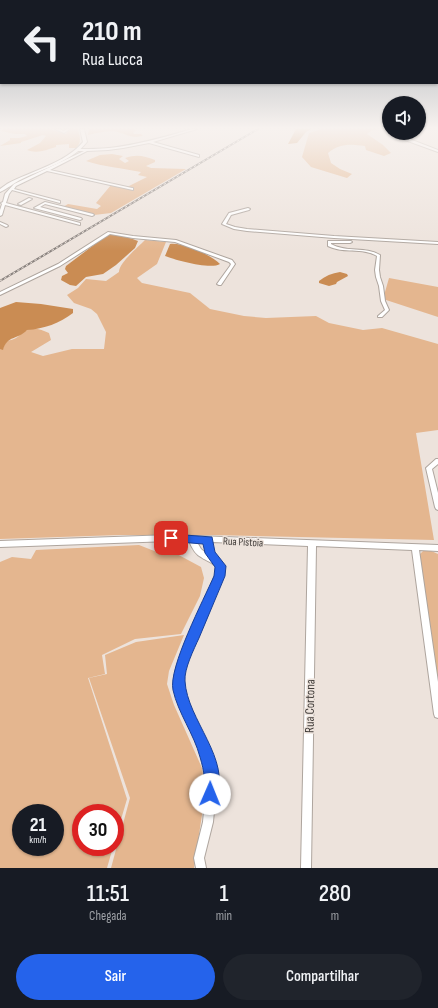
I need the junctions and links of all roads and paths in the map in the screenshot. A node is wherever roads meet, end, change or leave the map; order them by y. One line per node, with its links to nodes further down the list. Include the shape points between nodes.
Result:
1 (39, 170): 5 (main road, via 14,181)
2 (47, 170): 3 (street); 4 (street)
3 (11, 189): 7 (street); 8 (street)
4 (132, 189)
5 (0, 191)
6 (30, 199): 9 (street)
7 (4, 202): 9 (street); 12 (street); 19 (street)
8 (59, 202)
9 (20, 204): 10 (street)
10 (36, 208): 13 (street, via 45,203); 16 (street)
11 (248, 208): 21 (street, via 230,214 224,224 237,228)
12 (1, 209): 14 (street)
13 (75, 211): 15 (street); 16 (street)
14 (0, 214)
15 (92, 215)
16 (66, 216): 17 (street)
17 (80, 219)
18 (0, 223): 20 (street)
19 (79, 224)
20 (6, 226)
21 (381, 241): 22 (street); 25 (street, via 329,242 329,245 338,248 379,256 378,277 387,310)
22 (438, 243)
23 (219, 284): 24 (street, via 232,266 231,261 176,241 110,233 58,265)
24 (0, 294)
25 (380, 316)
26 (438, 461): 27 (street, via 429,468)
27 (438, 507)
28 (192, 539): 29 (street, Rua Pistoia); 30 (street, Rua Pistoia); 34 (street, via 196,551)
29 (208, 540): 31 (street, Rua Pistoia); 34 (street, via 210,553)
30 (0, 544)
31 (312, 545): 32 (street, Rua Pistoia); 37 (street, Rua Cortona)
32 (415, 547): 33 (street, Rua Pistoia); 35 (street)
33 (438, 548)
34 (217, 562): 36 (street, via 221,566 219,576 178,679 179,690 207,756 212,779 208,822 199,858)
35 (438, 714)
36 (201, 868)
37 (306, 868)

